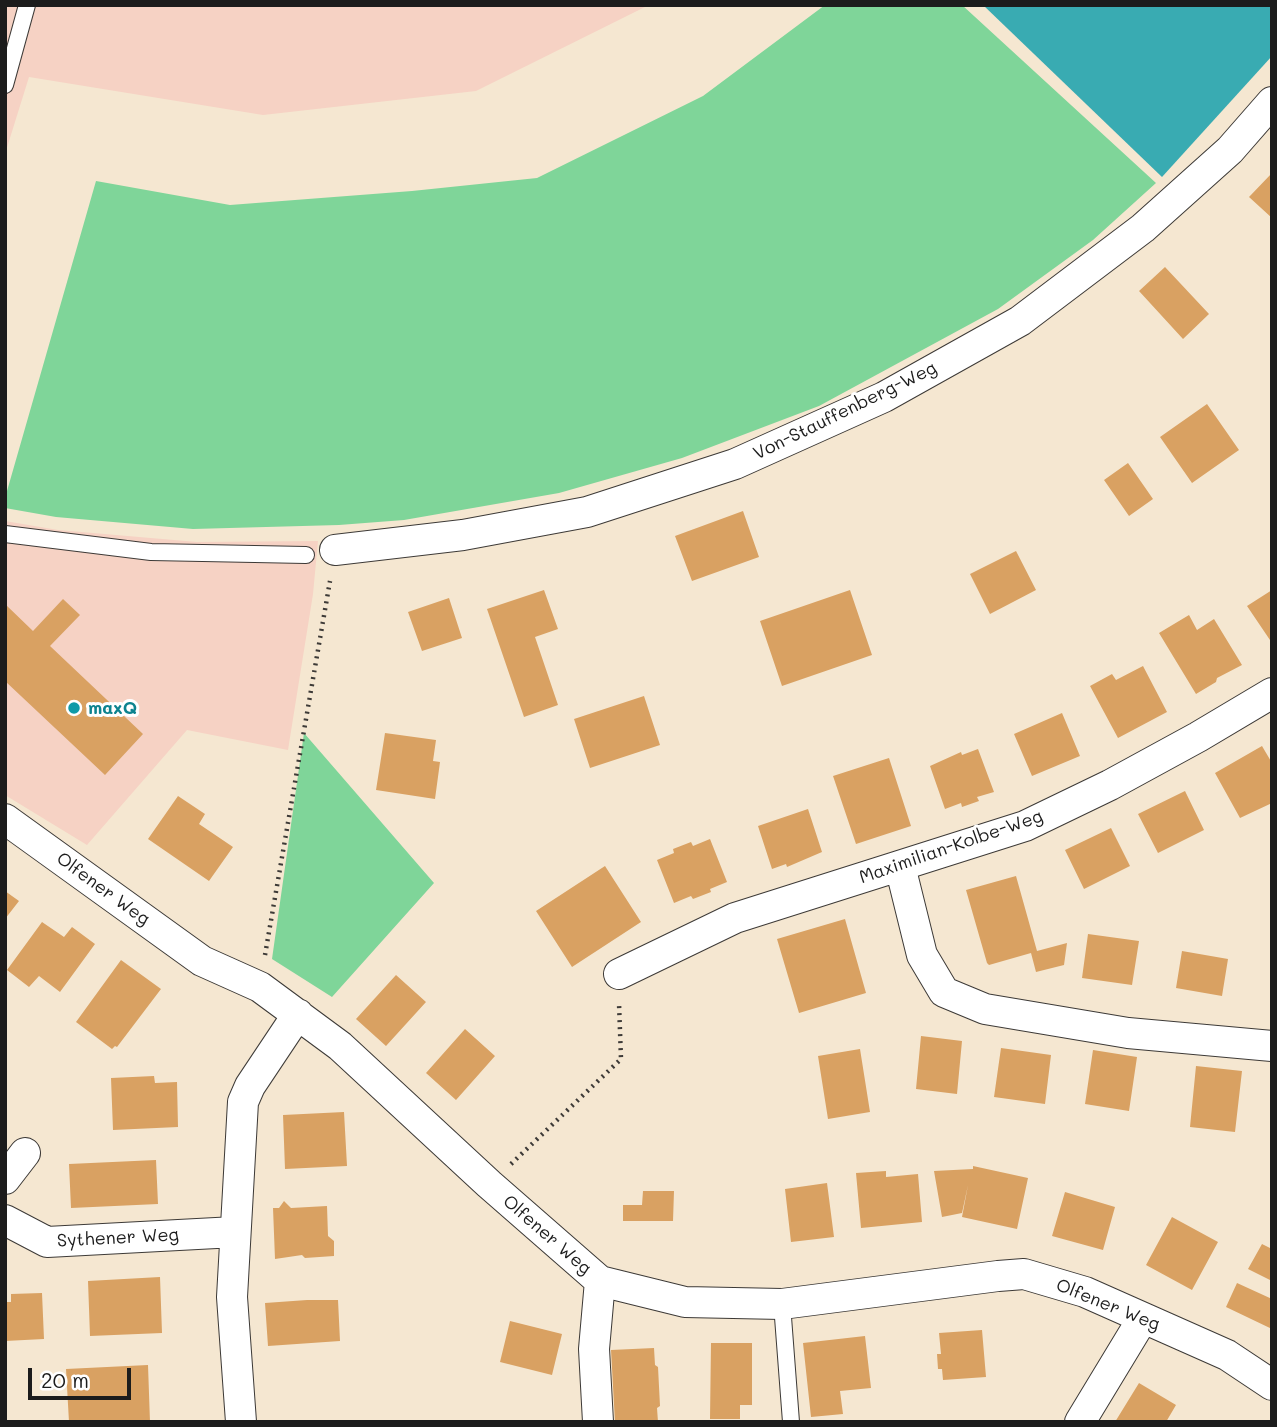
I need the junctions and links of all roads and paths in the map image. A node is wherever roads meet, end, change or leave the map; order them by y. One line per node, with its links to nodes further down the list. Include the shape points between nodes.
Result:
1 (27, 5): 2 (lane)
2 (6, 80)
3 (1272, 102): 5 (street, Von-Stauffenberg-Weg, via 1230,150 1133,236 1020,321 884,397 735,464 587,512 463,535)
4 (5, 534): 6 (lane, via 151,552)
5 (335, 550): 11 (path)
6 (306, 555)
7 (1272, 693): 9 (street, Maximilian-Kolbe-Weg, via 1132,773 1025,826)
8 (5, 819): 11 (street, Olfener Weg, via 202,961)
9 (900, 866): 10 (street, Maximilian-Kolbe-Weg, via 735,918); 13 (street, via 922,955 944,992 985,1009 1128,1033)
10 (619, 974): 16 (path, via 621,1059)
11 (260, 987): 12 (street, Olfener Weg)
12 (298, 1014): 16 (street, Olfener Weg, via 340,1046); 18 (street, via 243,1102)
13 (1272, 1046)
14 (24, 1153): 15 (street)
15 (5, 1179)
16 (489, 1184): 19 (street, Olfener Weg)
17 (5, 1220): 18 (street, Sythener Weg, via 47,1242)
18 (235, 1232): 23 (street, via 232,1297)
19 (600, 1281): 20 (street, Olfener Weg, via 685,1302); 24 (street, via 594,1349)
20 (782, 1304): 21 (street, Olfener Weg, via 1024,1275 1085,1292); 25 (lane)
21 (1143, 1318): 22 (street, Olfener Weg, via 1227,1355); 26 (street)
22 (1272, 1385)
23 (241, 1422)
24 (598, 1422)
25 (791, 1422)
26 (1080, 1422)

